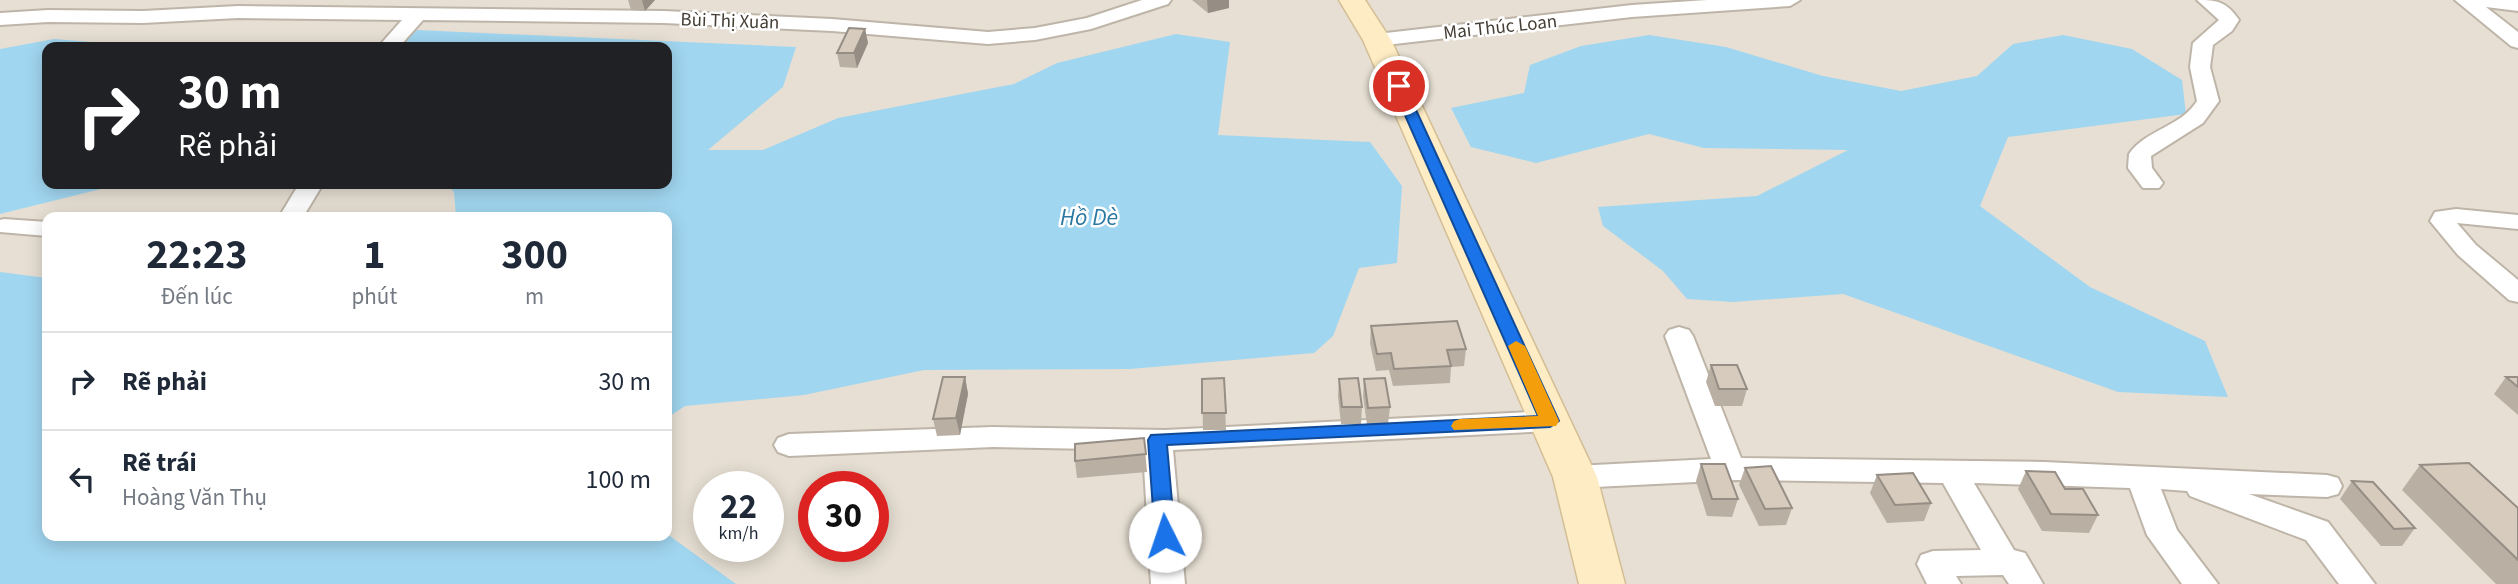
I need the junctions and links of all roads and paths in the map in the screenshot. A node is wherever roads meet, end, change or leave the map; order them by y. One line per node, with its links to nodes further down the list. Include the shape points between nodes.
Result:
1 (783, 0): 13 (street)
2 (1161, 0): 13 (street, Bùi Thị Xuân, via 1091,23 988,37)
3 (1352, 0): 15 (main road)
4 (1522, 0): 14 (street)
5 (1790, 0): 9 (street, Mai Thúc Loan)
6 (2207, 0): 18 (street, via 2229,20 2203,43 2200,66 2207,101 2189,123 2140,154 2140,168)
7 (2465, 0): 17 (street)
8 (2476, 0): 10 (street)
9 (1760, 1): 14 (street, Mai Thúc Loan)
10 (2518, 5)
11 (417, 15): 12 (street, Bùi Thị Xuân, via 238,12); 13 (street, Bùi Thị Xuân); 16 (street)
12 (0, 19)
13 (776, 22)
14 (1537, 23): 15 (street, Mai Thúc Loan)
15 (1377, 40): 26 (main road)
16 (393, 42)
17 (2518, 42)
18 (2151, 183)
19 (308, 189): 20 (street)
20 (294, 212)
21 (2518, 222): 24 (street, via 2456,216 2442,221 2467,250)
22 (4, 226): 23 (street)
23 (42, 229)
24 (2518, 294)
25 (1679, 336): 29 (street)
26 (1550, 421): 27 (street); 31 (main road)
27 (1157, 440): 28 (street, via 993,437); 36 (street)
28 (789, 445)
29 (1730, 469): 30 (street); 31 (street)
30 (1952, 472): 32 (street); 35 (street)
31 (1574, 477): 37 (main road)
32 (2141, 477): 33 (street); 39 (street, via 2163,535)
33 (2178, 479): 34 (street); 40 (street, via 2317,531)
34 (2327, 486)
35 (2015, 570): 38 (street, via 1933,564)
36 (1168, 584)
37 (1602, 584)
38 (1944, 584)
39 (2200, 584)
40 (2358, 584)

